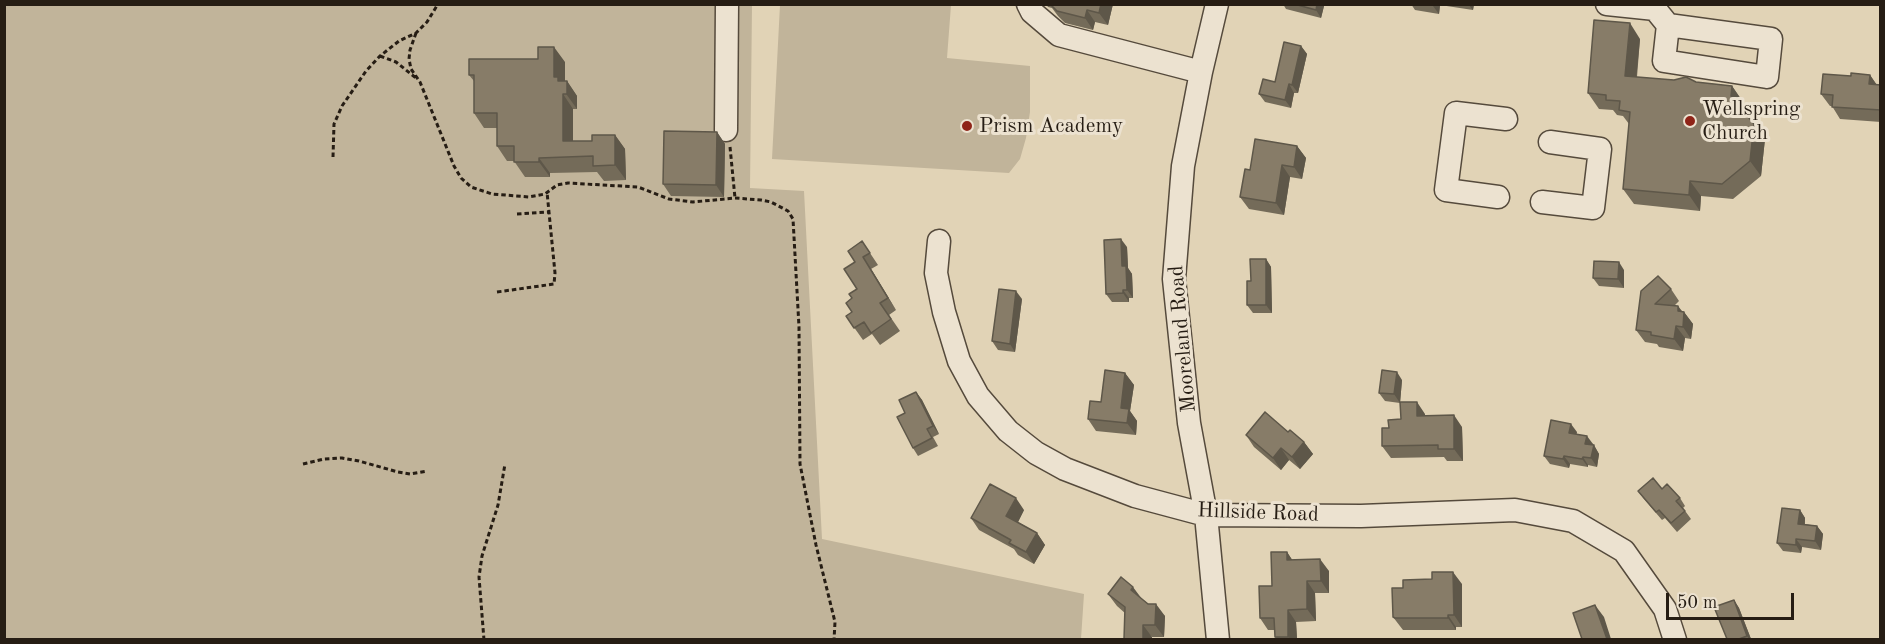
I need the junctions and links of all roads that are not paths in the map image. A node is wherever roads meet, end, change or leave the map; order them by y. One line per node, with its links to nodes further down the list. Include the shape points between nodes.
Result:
1 (727, 4): 8 (street)
2 (1028, 4): 6 (street, via 1059,35)
3 (1217, 4): 6 (street, Mooreland Road)
4 (1607, 4): 5 (street, via 1655,9)
5 (1668, 25)
6 (1201, 72): 13 (street, Mooreland Road, via 1183,166 1174,279 1189,423)
7 (1506, 119): 10 (street, via 1456,113 1446,190)
8 (726, 130)
9 (1550, 142): 11 (street, via 1600,148 1593,208)
10 (1498, 197)
11 (1542, 202)
12 (939, 241): 13 (street, Hillside Road, via 936,273 958,361 978,396 1008,431 1065,469 1135,496)
13 (1206, 515): 14 (street, Mooreland Road); 15 (street, Hillside Road, via 1361,516 1515,510 1573,521 1624,551 1665,609)
14 (1218, 639)
15 (1675, 639)

